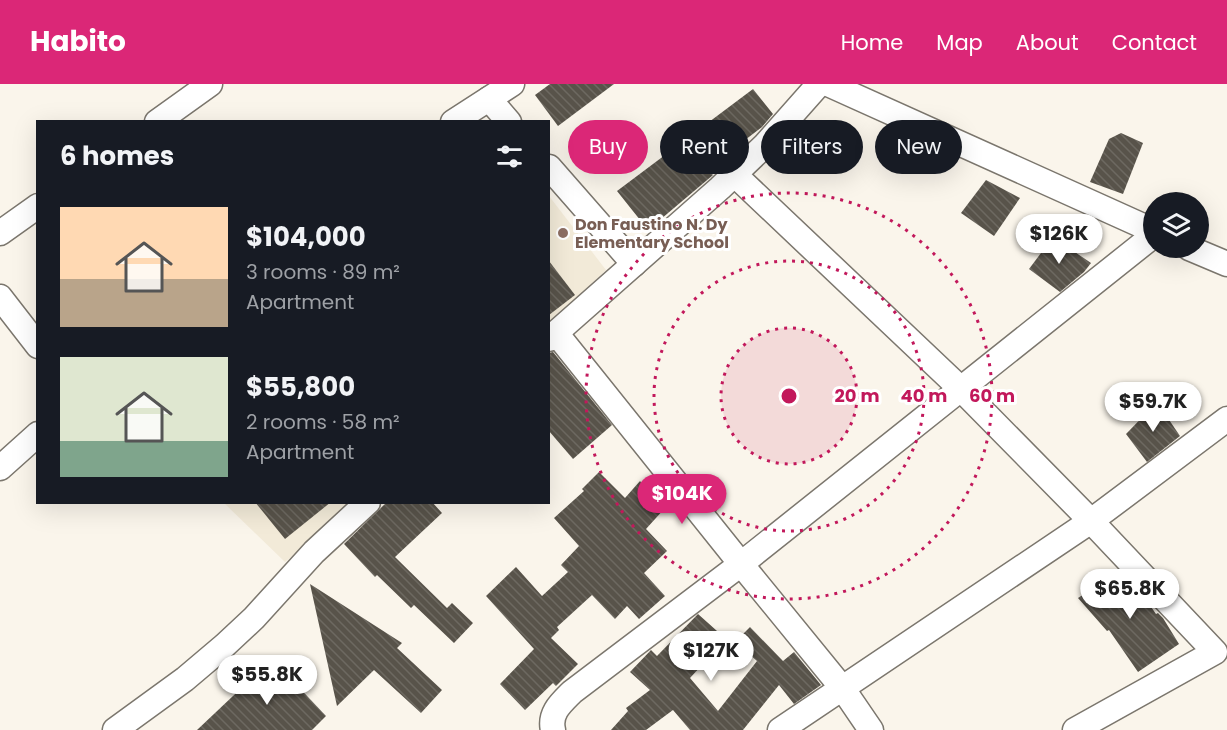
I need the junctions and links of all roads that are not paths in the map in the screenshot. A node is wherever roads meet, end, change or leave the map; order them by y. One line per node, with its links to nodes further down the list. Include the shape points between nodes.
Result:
1 (210, 84): 6 (street)
2 (512, 84): 5 (street)
3 (819, 84): 9 (street)
4 (828, 84): 13 (street)
5 (489, 99): 7 (street); 8 (street)
6 (160, 120)
7 (456, 120)
8 (507, 120)
9 (749, 159)
10 (550, 168): 17 (street)
11 (734, 174): 17 (street); 22 (street)
12 (36, 207): 14 (street)
13 (1143, 228)
14 (0, 233)
15 (1143, 242): 22 (street)
16 (1209, 256): 18 (street)
17 (634, 264): 20 (street)
18 (1227, 264)
19 (0, 297): 21 (street)
20 (552, 336): 28 (street)
21 (36, 343)
22 (961, 389): 27 (street); 28 (street)
23 (1227, 419): 27 (street)
24 (36, 436): 25 (street)
25 (0, 468)
26 (366, 504): 31 (street, via 224,646)
27 (1091, 521): 29 (street); 30 (street)
28 (741, 564): 30 (street); 32 (street, via 572,692 556,708)
29 (1221, 649): 35 (street)
30 (843, 689): 33 (street); 34 (street)
31 (115, 730)
32 (552, 730)
33 (780, 730)
34 (871, 730)
35 (1075, 730)

